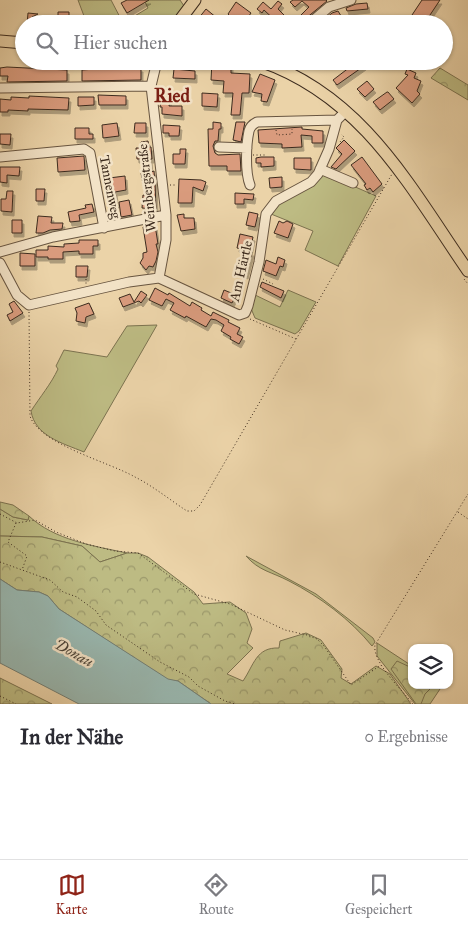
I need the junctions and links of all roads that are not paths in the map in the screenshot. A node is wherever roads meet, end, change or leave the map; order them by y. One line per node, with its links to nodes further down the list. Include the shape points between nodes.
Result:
1 (351, 0): 4 (street, via 329,7)
2 (190, 2): 3 (main road)
3 (182, 15)
4 (319, 15)
5 (0, 41): 6 (main road)
6 (15, 42)
7 (155, 70): 9 (street, Weinbergstraße)
8 (283, 70): 11 (main road, via 309,83)
9 (151, 86): 10 (street); 19 (street, Weinbergstraße)
10 (0, 88)
11 (346, 111): 12 (street, Am Härtle); 23 (main road, via 375,139)
12 (337, 120): 14 (street, via 257,122 249,130); 16 (street, Am Härtle)
13 (219, 146): 14 (street)
14 (247, 152): 18 (street)
15 (0, 157): 20 (street, Tannenweg, via 88,151)
16 (320, 169): 17 (street); 24 (street, Am Härtle, via 311,182 276,201 266,214 256,275 245,313 239,315)
17 (353, 183)
18 (250, 185)
19 (166, 215): 20 (street, Tannenweg); 24 (street, Weinbergstraße, via 166,240)
20 (104, 228): 21 (street, Tannenweg, via 53,237)
21 (0, 252)
22 (0, 263): 24 (street, via 17,295 29,305)
23 (468, 271)
24 (159, 278)

